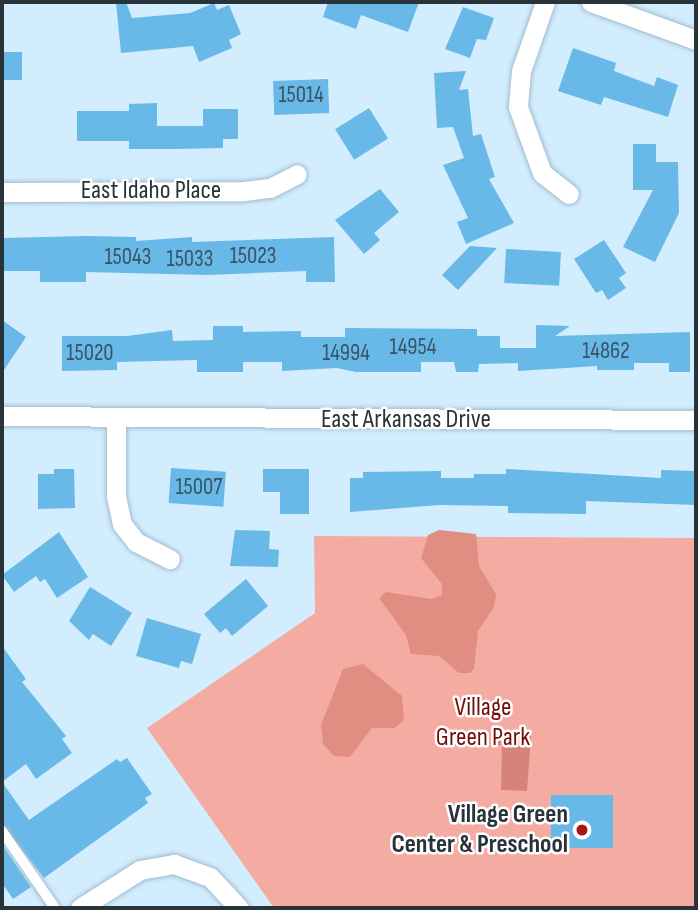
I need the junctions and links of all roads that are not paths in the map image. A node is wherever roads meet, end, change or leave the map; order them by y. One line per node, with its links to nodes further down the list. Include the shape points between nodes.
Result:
1 (545, 2): 6 (street, via 521,71 518,107 542,173)
2 (591, 2): 3 (street)
3 (696, 40)
4 (297, 174): 5 (street, East Idaho Place, via 277,186 253,190)
5 (2, 192)
6 (569, 194)
7 (2, 416): 8 (street, East Arkansas Drive)
8 (116, 419): 9 (street, East Arkansas Drive); 10 (street, via 116,496 122,524 136,542)
9 (696, 420)
10 (170, 559)
11 (2, 831): 12 (lane)
12 (55, 908)
13 (80, 908): 14 (street, via 140,870 174,864 210,877)
14 (239, 908)

